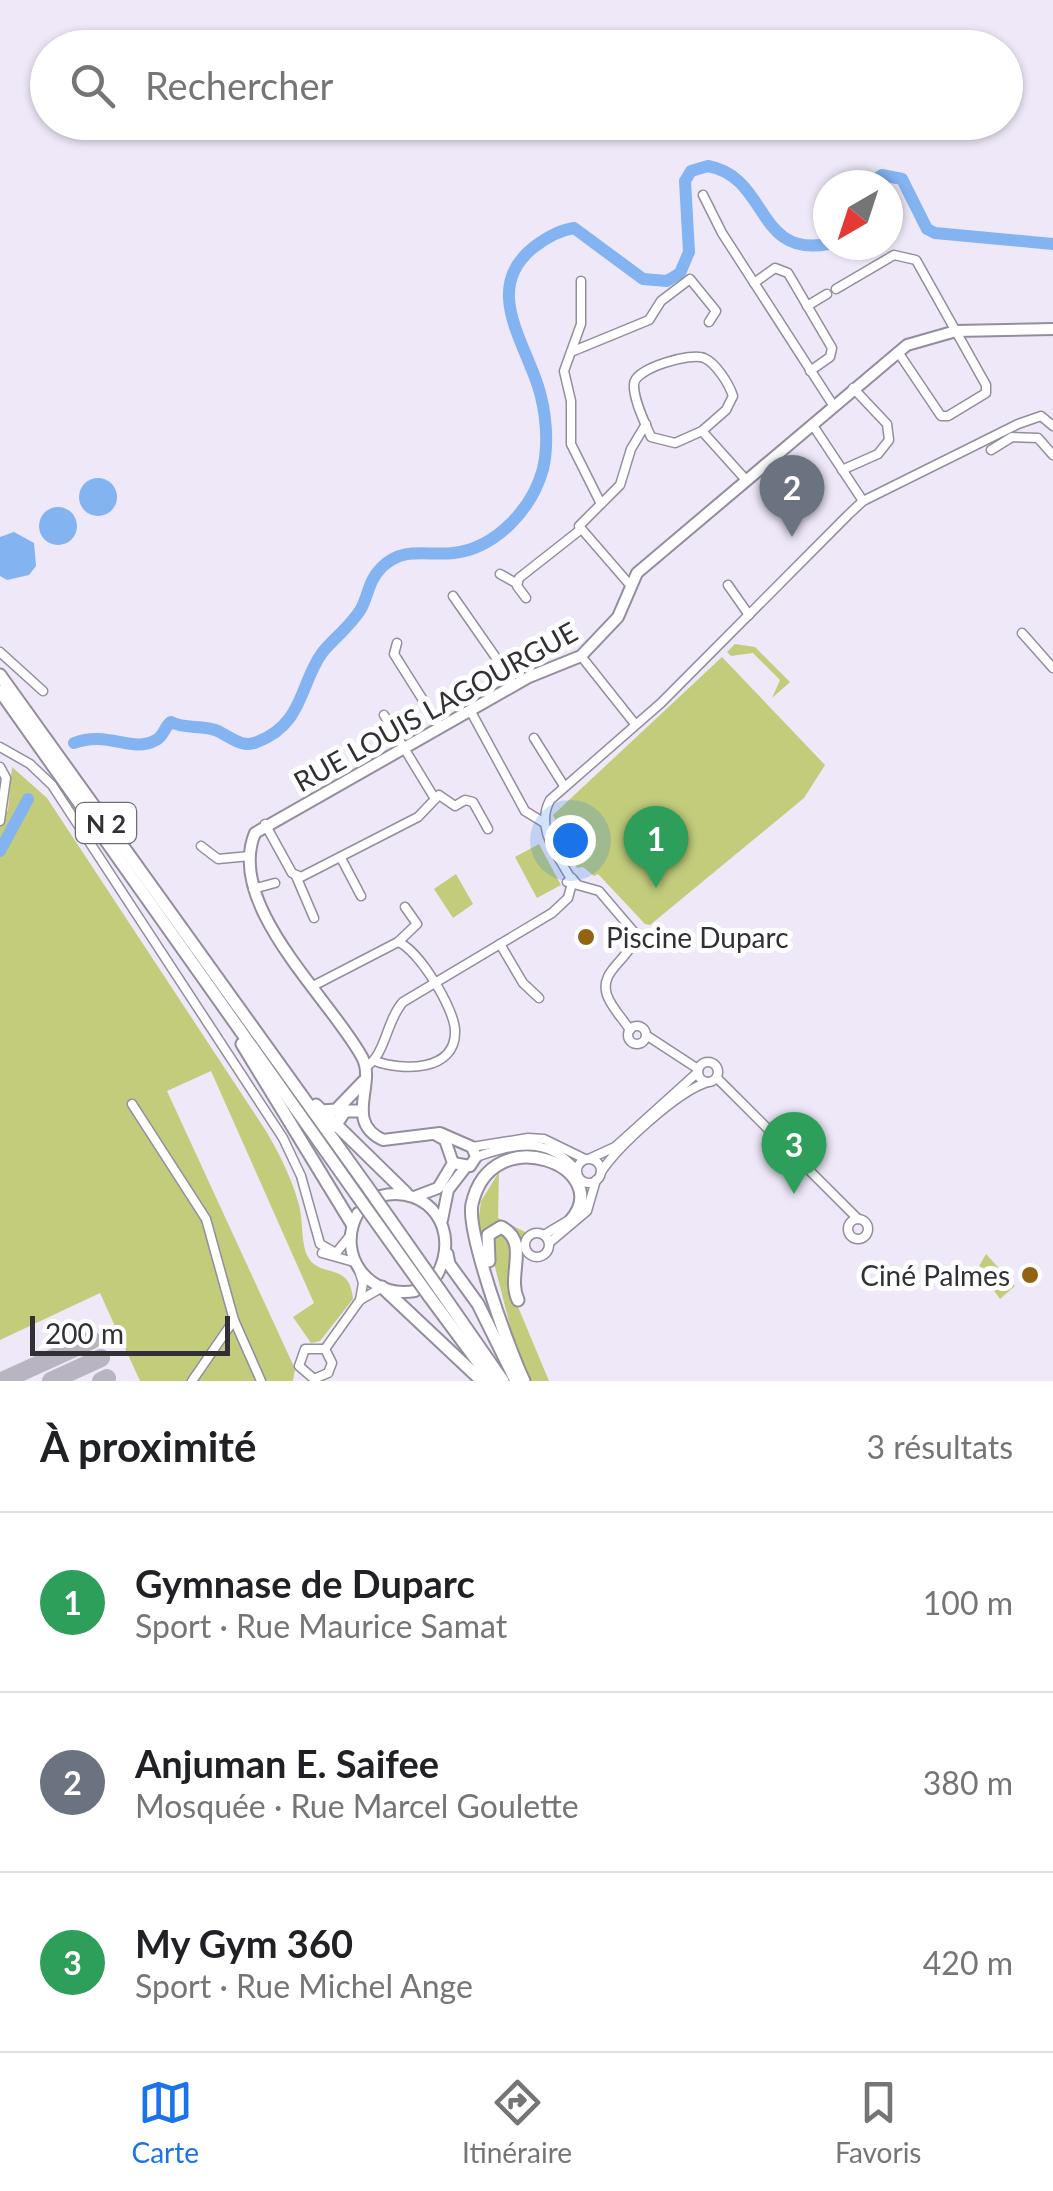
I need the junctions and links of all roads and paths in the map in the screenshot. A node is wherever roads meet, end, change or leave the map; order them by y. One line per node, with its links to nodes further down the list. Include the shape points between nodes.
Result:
1 (703, 196): 3 (street)
2 (582, 281): 11 (street, via 579,331)
3 (754, 283): 6 (street, via 782,269); 12 (street)
4 (836, 289): 9 (street, via 894,255 909,256 922,266)
5 (827, 294): 6 (street)
6 (807, 306): 12 (street, via 832,348)
7 (709, 322): 11 (street, via 716,311 690,279 660,301 648,320)
8 (1053, 330): 9 (main road, RUE LOUIS LAGOURGUE)
9 (956, 331): 10 (main road, RUE LOUIS LAGOURGUE, via 919,338); 10 (street, via 987,390 948,416 935,411)
10 (898, 352): 13 (main road, RUE LOUIS LAGOURGUE)
11 (567, 354): 26 (street, via 571,444)
12 (810, 372): 14 (street)
13 (853, 388): 14 (main road, RUE LOUIS LAGOURGUE); 23 (street, via 887,424 889,440 878,454)
14 (833, 405): 16 (main road, RUE LOUIS LAGOURGUE)
15 (646, 424): 18 (street, via 637,376 700,356 733,396); 19 (street); 20 (street)
16 (812, 424): 23 (street); 24 (main road, RUE LOUIS LAGOURGUE)
17 (1053, 426): 25 (street, via 1036,416)
18 (702, 432): 19 (street, via 675,443); 24 (street)
19 (655, 440): 20 (street)
20 (631, 449): 26 (street, via 620,485)
21 (991, 450): 22 (street, via 1012,437 1038,438)
22 (1053, 455)
23 (842, 470): 25 (street)
24 (746, 480): 30 (main road, RUE LOUIS LAGOURGUE)
25 (864, 502): 34 (street)
26 (601, 504): 27 (street)
27 (580, 530): 29 (street); 30 (street)
28 (500, 574): 29 (street)
29 (516, 583): 33 (street)
30 (630, 585): 38 (main road, RUE LOUIS LAGOURGUE, via 618,617)
31 (728, 585): 34 (street)
32 (453, 596): 41 (street, via 481,625)
33 (526, 598)
34 (749, 615): 46 (street)
35 (1022, 633): 39 (street)
36 (398, 643): 47 (street, via 394,654)
37 (0, 652): 43 (street)
38 (582, 656): 41 (main road, RUE LOUIS LAGOURGUE); 46 (street)
39 (1053, 668)
40 (0, 674): 71 (highway, N 2)
41 (515, 685): 44 (main road, RUE LOUIS LAGOURGUE)
42 (0, 691): 70 (highway, N 2)
43 (42, 691)
44 (470, 710): 47 (main road, RUE LOUIS LAGOURGUE); 55 (street, via 525,811)
45 (384, 715): 50 (street)
46 (635, 724): 52 (street)
47 (440, 727): 50 (main road, RUE LOUIS LAGOURGUE)
48 (549, 737): 52 (street, via 536,742)
49 (0, 747): 103 (street, via 52,784 252,1087 296,1164)
50 (404, 748): 53 (street); 56 (main road, RUE LOUIS LAGOURGUE)
51 (0, 766): 54 (street, via 6,778)
52 (564, 786): 55 (street, via 546,806)
53 (435, 799): 57 (street, via 443,794 455,806 470,800); 60 (street, via 418,816)
54 (0, 821)
55 (543, 822): 63 (street)
56 (264, 824): 59 (main road); 61 (street)
57 (488, 829)
58 (201, 846): 59 (street, via 218,859)
59 (250, 856): 64 (main road)
60 (341, 858): 61 (street); 65 (street)
61 (296, 876): 67 (street)
62 (275, 882): 64 (street)
63 (573, 883): 69 (street, via 559,908); 75 (street, via 599,892 634,932 632,949 606,980 606,994)
64 (253, 889): 73 (main road)
65 (360, 896)
66 (405, 907): 68 (street, via 418,924)
67 (314, 918)
68 (398, 942): 72 (street, via 412,949); 73 (street)
69 (500, 944): 72 (street); 74 (street)
70 (182, 946): 94 (highway, N 2); 98 (highway)
71 (212, 972): 83 (highway); 94 (highway, N 2)
72 (434, 983): 77 (street, via 398,1008); 77 (street, via 456,1026 449,1051 437,1062 406,1069)
73 (313, 986): 77 (main road)
74 (538, 998)
75 (632, 1028): 76 (street); 76 (street, via 630,1041)
76 (644, 1039): 78 (street, via 663,1042)
77 (370, 1064): 80 (main road)
78 (700, 1068): 79 (street, via 716,1066); 81 (street); 89 (street, via 607,1153)
79 (717, 1078): 81 (street); 97 (street)
80 (364, 1081): 83 (highway, via 336,1110); 84 (main road)
81 (708, 1082): 92 (street, via 640,1132)
82 (132, 1104): 113 (street, via 206,1219)
83 (321, 1111): 85 (highway)
84 (361, 1111): 85 (highway, via 345,1112); 86 (main road, via 383,1140)
85 (334, 1126): 95 (highway)
86 (430, 1132): 87 (main road); 88 (main road, via 445,1140)
87 (470, 1149): 88 (main road); 89 (street, via 544,1139); 90 (main road); 91 (street, via 538,1144)
88 (452, 1158): 90 (main road); 95 (main road, via 438,1188)
89 (588, 1158): 91 (street); 92 (street)
90 (465, 1168): 101 (main road, via 448,1190)
91 (576, 1170): 93 (street)
92 (599, 1176): 93 (street); 100 (street, via 587,1212 546,1239)
93 (585, 1182): 100 (street, via 587,1201)
94 (361, 1190): 107 (highway, N 2, bridge)
95 (411, 1195): 96 (main road); 101 (main road)
96 (380, 1196)
97 (832, 1196): 99 (street); 102 (street)
98 (355, 1218): 104 (main road)
99 (858, 1219): 102 (street); 102 (street, via 868,1228 862,1238 851,1236)
100 (571, 1220): 110 (highway, via 581,1195 550,1158 516,1159 488,1175 476,1191 471,1218)
101 (442, 1221): 105 (main road)
102 (848, 1225)
103 (314, 1227): 104 (street, via 330,1253 342,1250); 106 (street, via 318,1250)
104 (349, 1238): 106 (main road)
105 (447, 1254): 107 (main road); 123 (highway)
106 (356, 1266): 108 (main road); 111 (street)
107 (435, 1287): 121 (highway, N 2); 122 (highway, N 2)
108 (382, 1288): 109 (main road); 111 (street); 120 (highway)
109 (415, 1291)
110 (494, 1294): 112 (highway, via 488,1235 501,1227 517,1248); 124 (highway)
111 (360, 1300): 114 (street)
112 (518, 1300)
113 (234, 1320): 117 (street); 118 (street)
114 (325, 1349): 115 (street); 116 (street, via 305,1349 299,1357)
115 (328, 1373): 116 (street); 119 (street)
116 (304, 1378)
117 (192, 1381)
118 (260, 1381)
119 (339, 1381)
120 (482, 1381)
121 (492, 1381)
122 (503, 1381)
123 (516, 1381)
124 (524, 1381)

